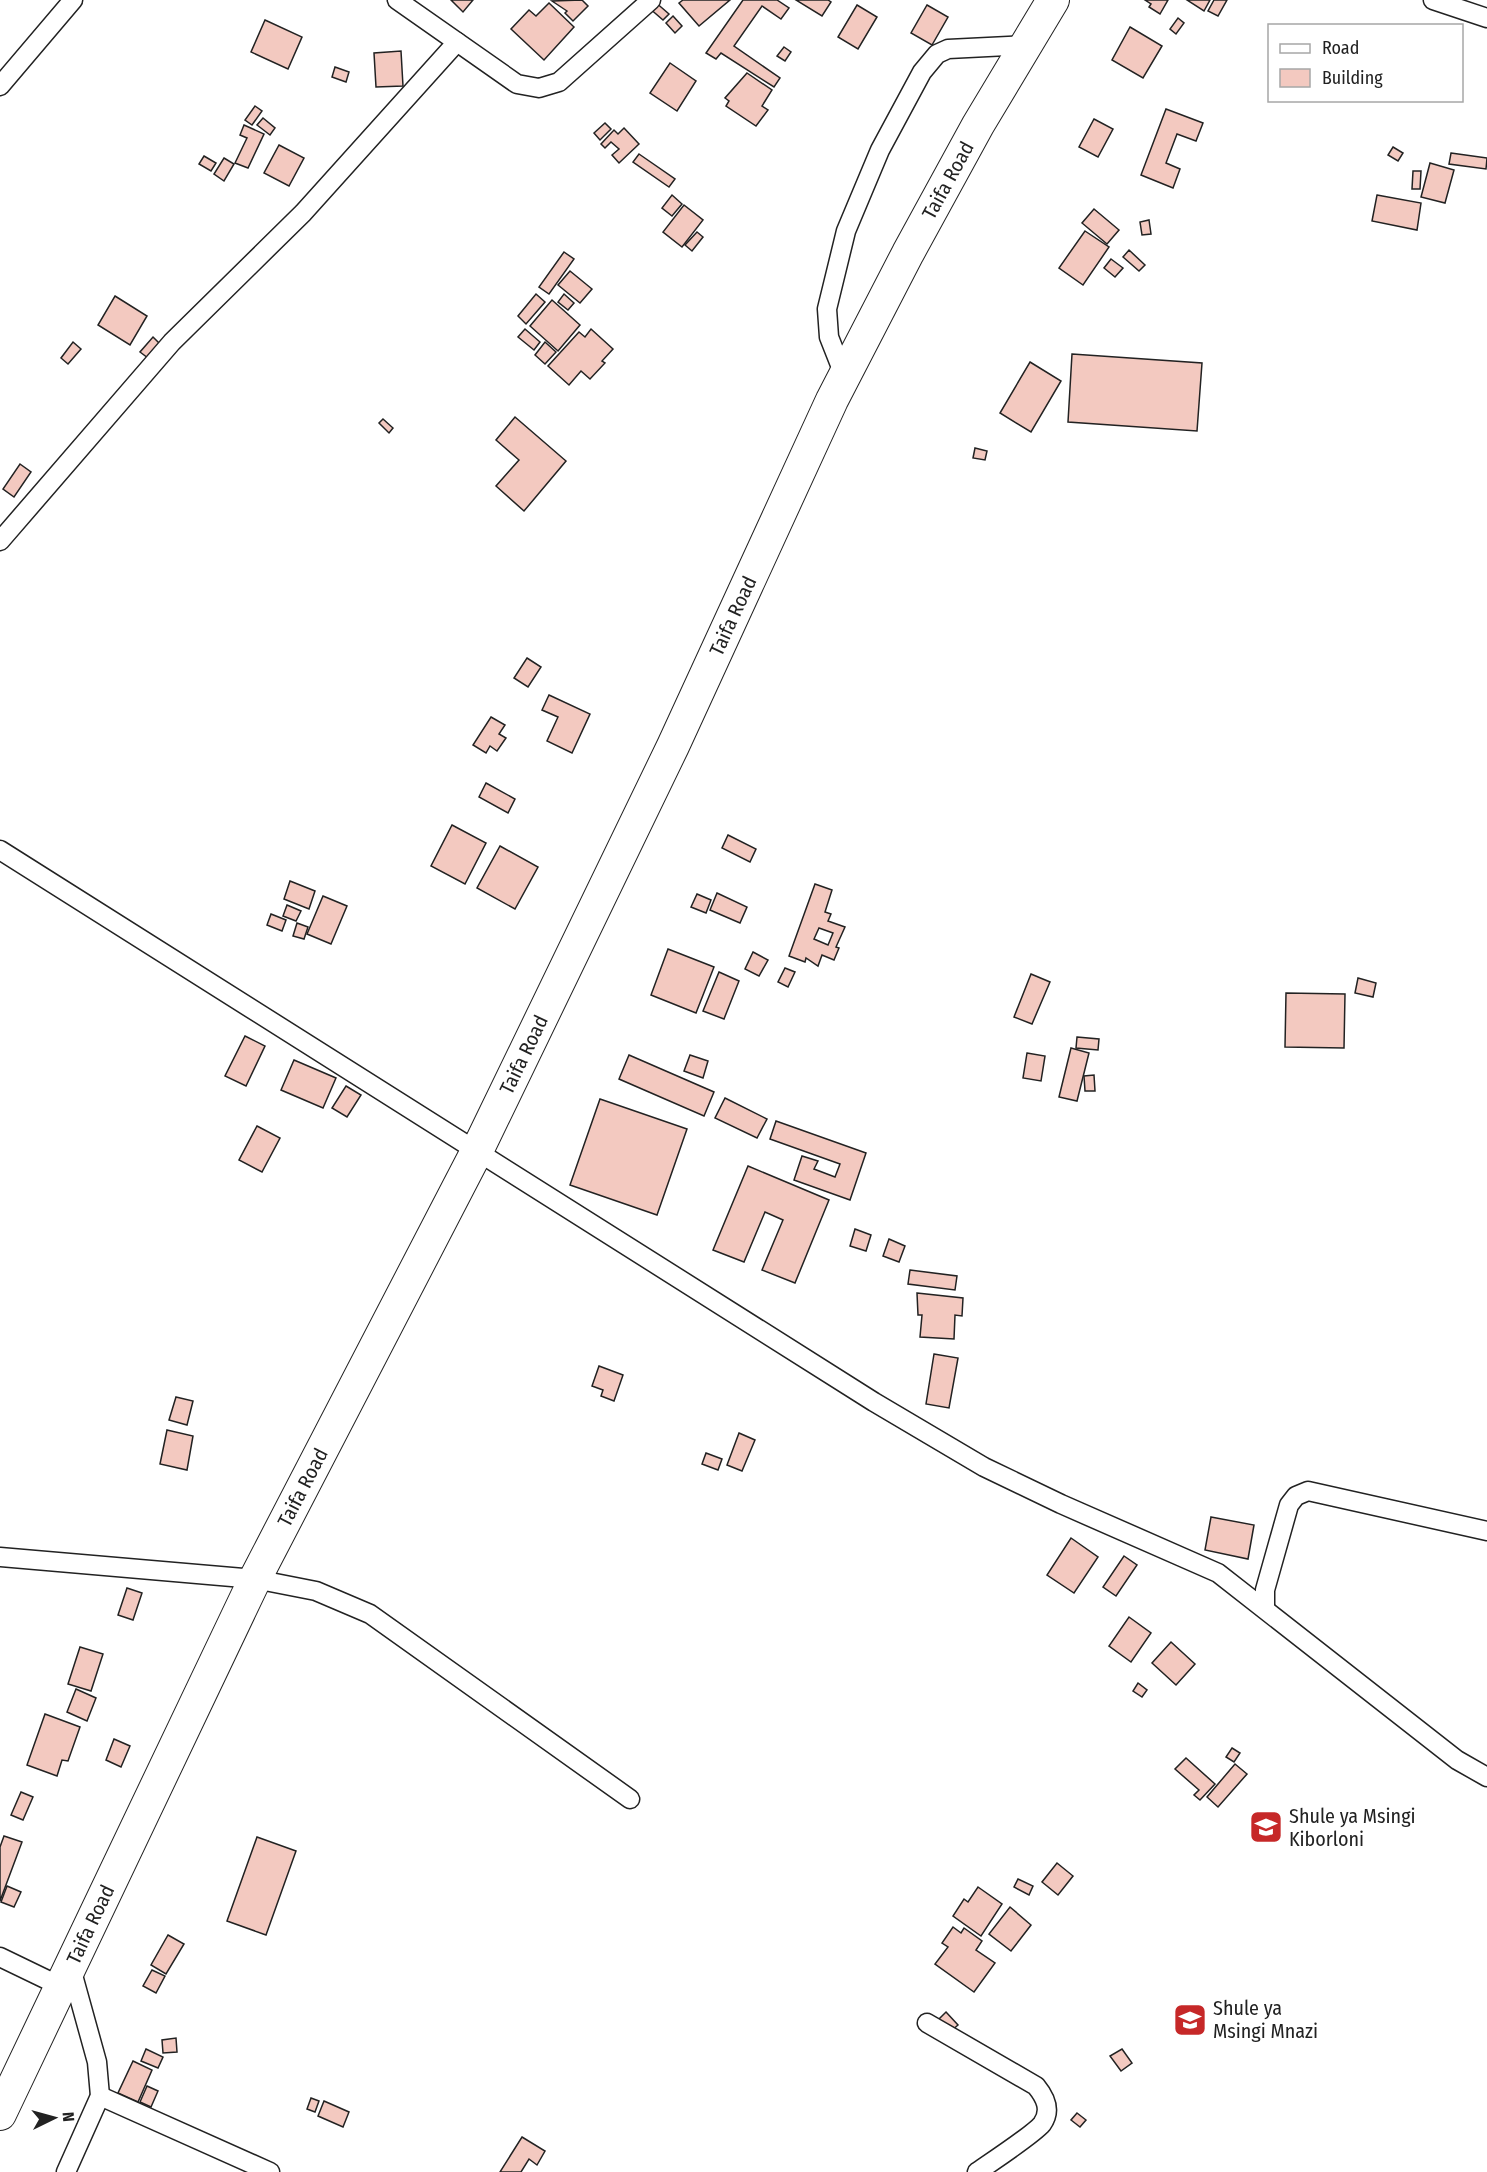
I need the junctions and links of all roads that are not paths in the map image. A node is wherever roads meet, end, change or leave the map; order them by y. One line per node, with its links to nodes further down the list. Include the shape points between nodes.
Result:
1 (73, 0): 9 (street)
2 (397, 0): 7 (street)
3 (651, 0): 7 (street, via 559,82 539,88 516,84)
4 (1053, 0): 8 (highway, Taifa Road)
5 (1433, 0): 6 (street)
6 (1487, 18)
7 (457, 42): 11 (street, via 303,213 172,342)
8 (1026, 45): 10 (highway, Taifa Road, via 913,243); 10 (street, via 948,50 937,54 921,72 880,150 846,231 831,287 827,309 830,337)
9 (0, 86)
10 (844, 375): 13 (highway, Taifa Road, via 673,746)
11 (0, 541)
12 (0, 850): 13 (street)
13 (477, 1151): 16 (highway, Taifa Road); 17 (street, via 874,1402 984,1467 1218,1573)
14 (1487, 1531): 17 (street, via 1308,1491 1288,1505 1265,1590)
15 (0, 1557): 16 (street)
16 (255, 1579): 19 (street, via 316,1591 370,1614); 21 (highway, Taifa Road)
17 (1265, 1607): 18 (street, via 1457,1760)
18 (1487, 1777)
19 (630, 1800)
20 (0, 1957): 21 (street)
21 (66, 1977): 23 (street, via 97,2062); 24 (highway, Taifa Road)
22 (927, 2023): 27 (street, via 1036,2086 1046,2098 1042,2124)
23 (100, 2096): 25 (street); 26 (street)
24 (0, 2114)
25 (66, 2172)
26 (270, 2172)
27 (977, 2172)

